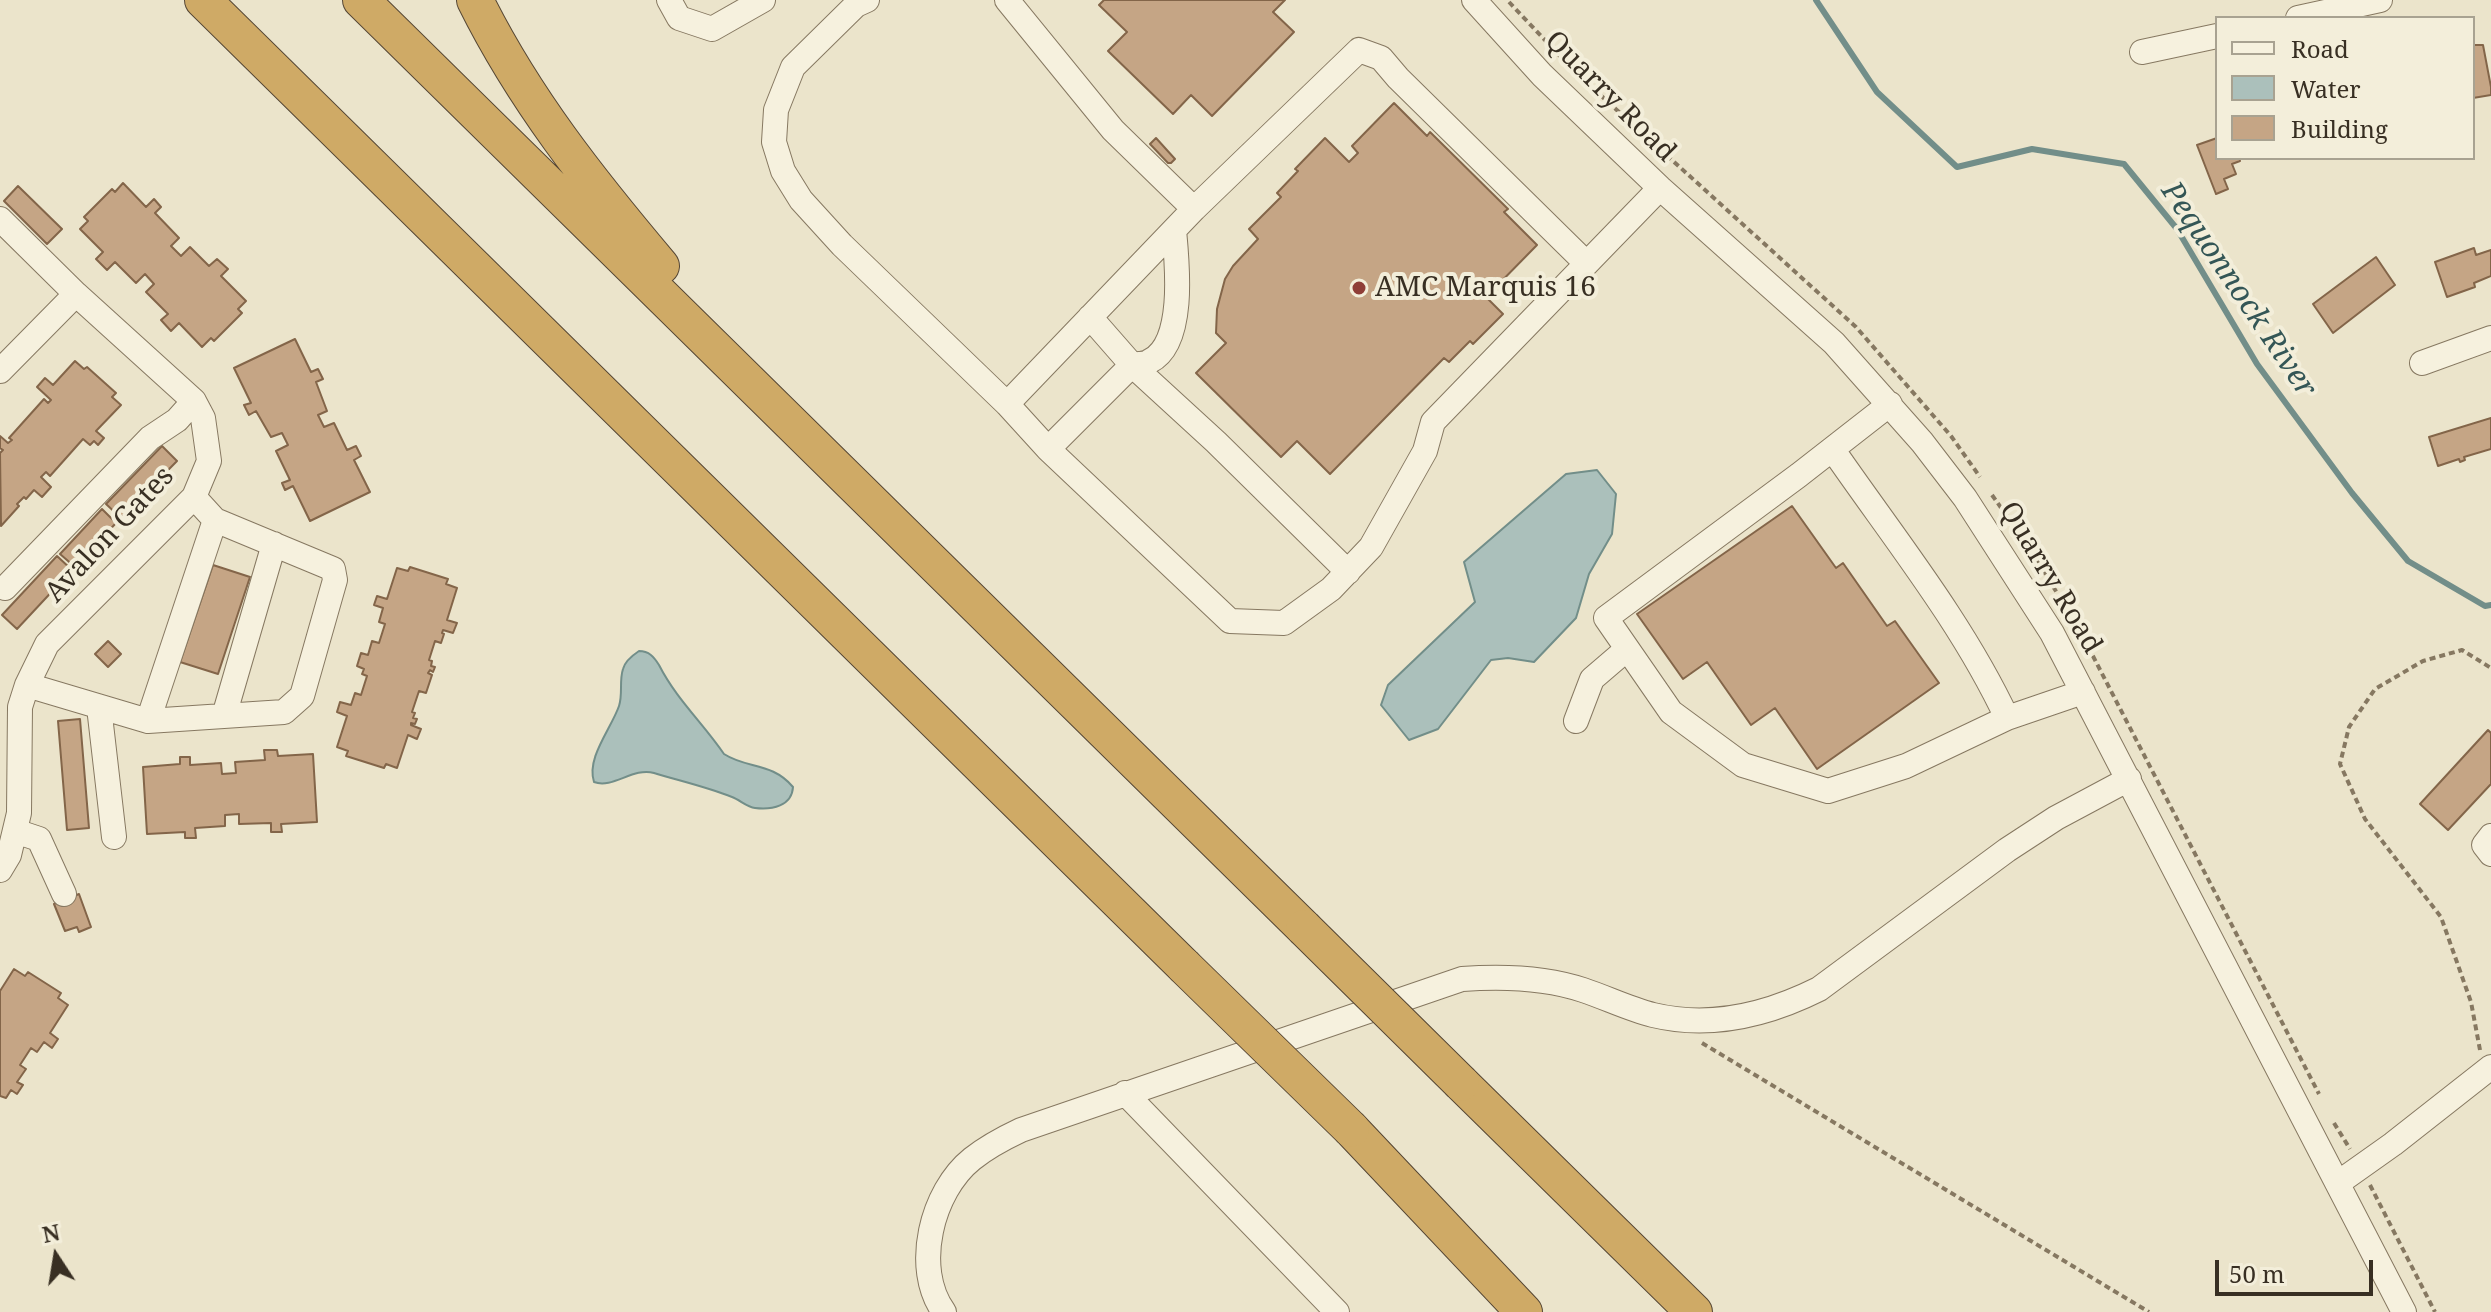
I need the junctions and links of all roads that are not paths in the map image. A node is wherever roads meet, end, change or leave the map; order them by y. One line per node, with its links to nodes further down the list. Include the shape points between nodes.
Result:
1 (184, 0): 14 (highway)
2 (203, 0): 14 (highway)
3 (361, 0): 30 (highway)
4 (475, 0): 30 (highway, via 521,83 582,172)
5 (669, 0): 6 (street, via 679,18 712,29)
6 (763, 0)
7 (1007, 0): 16 (street, via 1113,130)
8 (1474, 0): 15 (street, Quarry Road, via 1542,75)
9 (2380, 0): 11 (street)
10 (859, 2): 27 (street, via 793,67 776,110 774,142 783,171 801,200 842,245)
11 (2307, 16)
12 (2215, 36): 13 (street)
13 (2142, 52)
14 (337, 132): 57 (highway, bridge, via 1351,1129)
15 (1660, 188): 19 (street); 28 (street, Quarry Road, via 1834,343)
16 (1194, 209): 18 (street); 19 (street, via 1359,50 1381,58)
17 (0, 219): 20 (street)
18 (1174, 230): 21 (street); 24 (street, via 1177,309 1164,348 1151,361)
19 (1585, 262): 35 (street, via 1433,422 1425,451 1399,501 1371,547)
20 (76, 294): 25 (street); 26 (street)
21 (1090, 317): 24 (street); 27 (street)
22 (2491, 338): 23 (street)
23 (2422, 363)
24 (1132, 365): 29 (street); 35 (street)
25 (0, 371)
26 (194, 401): 32 (street, Avalon Gates, via 203,418 209,461); 36 (street, via 150,438)
27 (1007, 404): 29 (street)
28 (1890, 404): 31 (street); 39 (street, Quarry Road, via 1984,526)
29 (1048, 449): 35 (street, via 1230,621 1284,623)
30 (817, 450): 58 (highway, bridge)
31 (1833, 450): 37 (street, via 1606,618); 42 (street, via 1973,654)
32 (194, 497): 33 (street); 38 (street, Avalon Gates, via 47,644)
33 (215, 520): 34 (street); 43 (street)
34 (274, 544): 41 (street); 41 (street, via 333,569 335,580 302,696 284,712)
35 (1348, 572)
36 (5, 588)
37 (1627, 649): 42 (street, via 1671,712 1743,765 1828,791 1906,766); 44 (street, via 1592,679)
38 (27, 685): 40 (street); 46 (street, Avalon Gates, via 20,707)
39 (2083, 692): 42 (street); 45 (street, Quarry Road)
40 (99, 707): 43 (street); 48 (street)
41 (224, 716): 43 (street)
42 (2007, 718)
43 (148, 721)
44 (1576, 721)
45 (2129, 779): 53 (street, via 2043,826 1819,989 1784,1006 1749,1016 1686,1019 1655,1015 1549,982 1462,979); 54 (street, Quarry Road)
46 (15, 831): 50 (street, Avalon Gates); 51 (street, via 39,839)
47 (2491, 836): 49 (street, via 2484,845)
48 (114, 837)
49 (2491, 854)
50 (0, 870)
51 (64, 894)
52 (2488, 1070): 54 (street)
53 (1125, 1093): 55 (street, via 996,1142 957,1174 944,1194 928,1257 933,1289); 56 (street)
54 (2338, 1183): 59 (street, Quarry Road)
55 (944, 1312)
56 (1337, 1312)
57 (1524, 1312)
58 (1694, 1312)
59 (2404, 1312)

